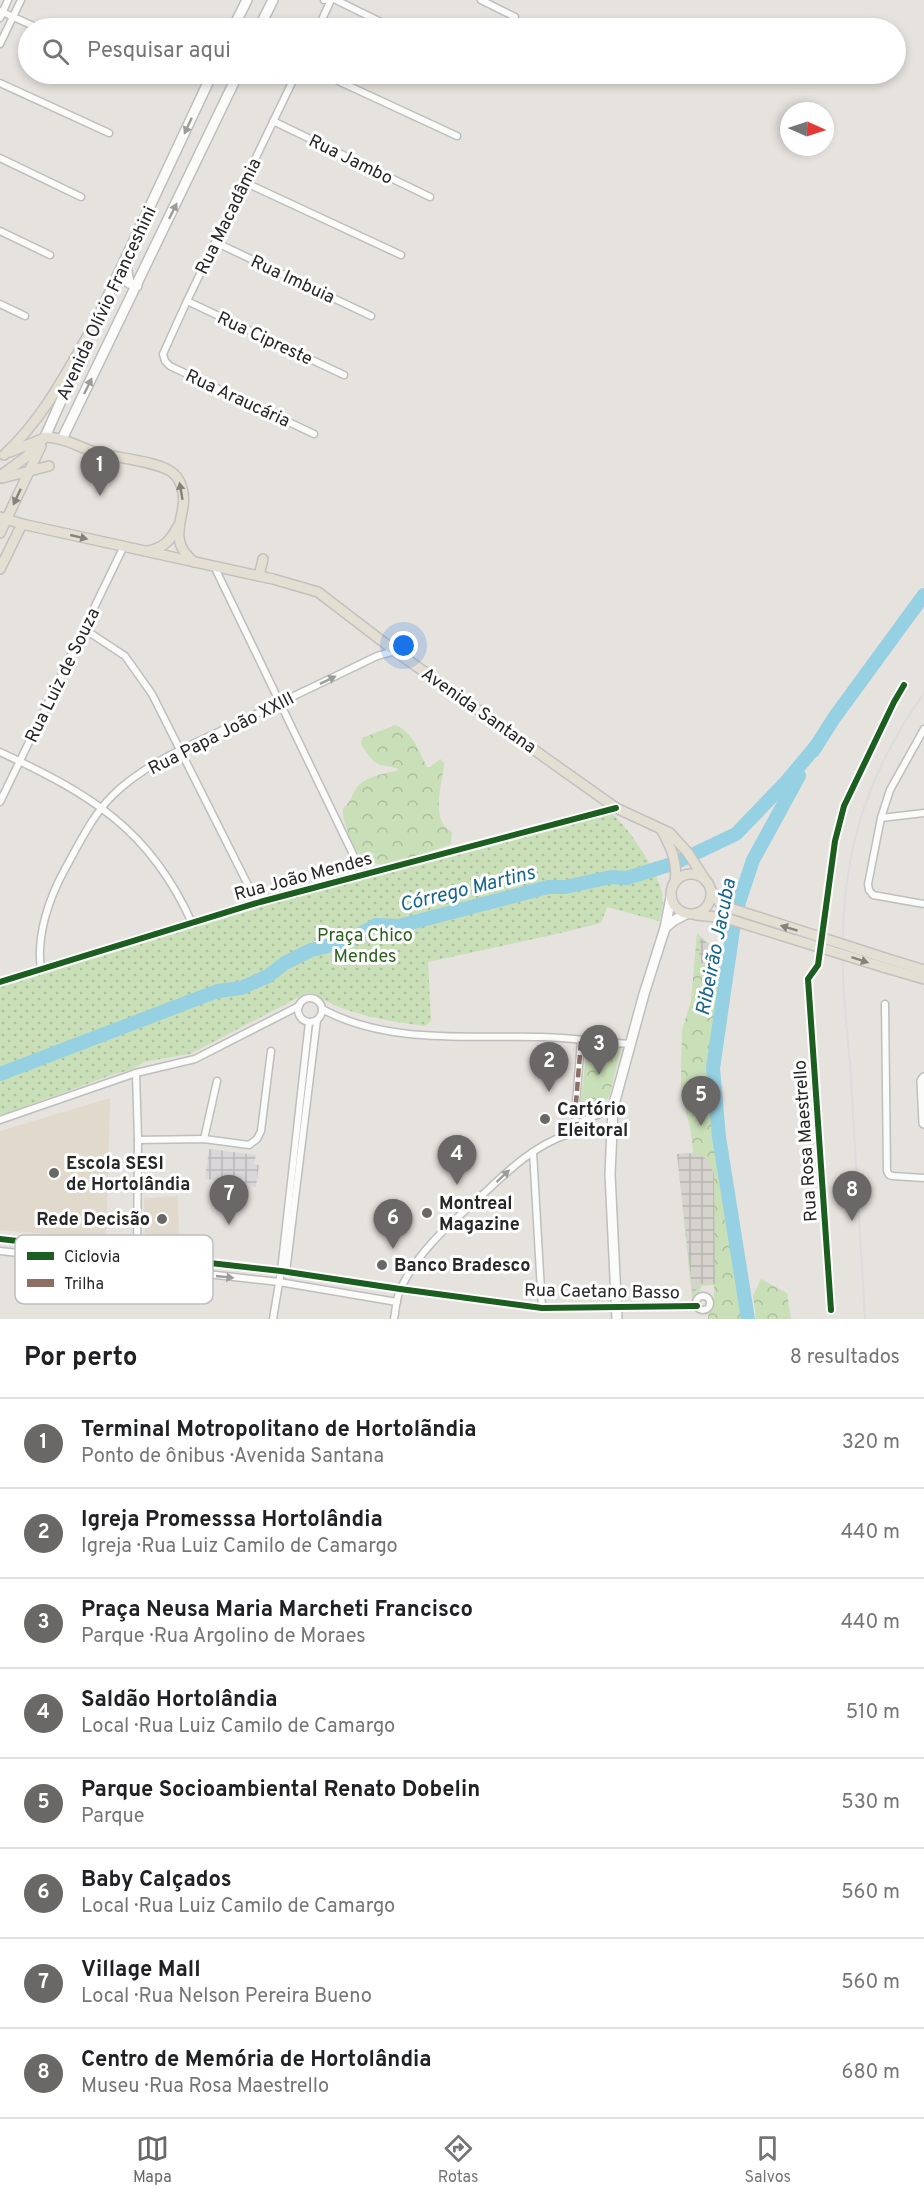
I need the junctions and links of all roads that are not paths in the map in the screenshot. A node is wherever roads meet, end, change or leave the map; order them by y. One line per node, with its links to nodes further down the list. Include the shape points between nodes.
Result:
1 (8, 0): 8 (street)
2 (21, 0): 8 (street)
3 (247, 0): 10 (street)
4 (273, 0): 11 (street)
5 (331, 0): 12 (street)
6 (336, 0): 13 (street)
7 (481, 0): 9 (street)
8 (5, 14): 14 (street)
9 (516, 17)
10 (238, 18)
11 (264, 18)
12 (323, 18)
13 (373, 18)
14 (0, 44)
15 (0, 83): 21 (street)
16 (207, 84): 31 (street, Avenida Olívio Franceshini, one-way to 31)
17 (233, 84): 32 (street, one-way to 17)
18 (291, 84): 20 (street, Rua Macadâmia)
19 (345, 84): 22 (street)
20 (273, 121): 24 (street, Rua Macadâmia); 26 (street, Rua Jambo)
21 (109, 133)
22 (457, 136)
23 (0, 158): 25 (street)
24 (244, 182): 28 (street, Rua Macadâmia); 30 (street)
25 (81, 197)
26 (430, 197)
27 (0, 231): 29 (street)
28 (215, 242): 33 (street, Rua Macadâmia); 36 (street, Rua Imbuia)
29 (50, 255)
30 (401, 255)
31 (125, 260): 32 (street, via 129,283); 37 (street, Avenida Olívio Franceshini)
32 (136, 286): 42 (street, one-way to 32)
33 (186, 301): 38 (street, Rua Macadâmia, via 164,350); 39 (street, Rua Cipreste)
34 (0, 304): 35 (street)
35 (25, 316)
36 (372, 316)
37 (95, 323): 41 (street, Avenida Olívio Franceshini); 43 (main road, via 39,416)
38 (164, 359): 40 (street, Rua Araucária, via 170,366)
39 (344, 375)
40 (314, 434)
41 (45, 437): 42 (main road, Avenida Santana); 43 (main road); 45 (main road, Avenida Olívio Franceshini); 46 (main road)
42 (62, 439): 49 (main road, Avenida Santana, one-way to 42, via 183,494 181,484 170,471)
43 (2, 456)
44 (49, 466): 45 (main road)
45 (29, 472): 46 (main road); 47 (main road, Avenida Olívio Franceshini, one-way to 47)
46 (0, 477)
47 (4, 518): 48 (main road, Avenida Santana); 50 (main road, Avenida Olívio Franceshini)
48 (22, 524): 51 (main road, Avenida Santana, one-way to 51); 56 (main road)
49 (178, 525): 52 (main road, Avenida Santana, via 162,547); 54 (main road, Avenida Santana, via 182,549)
50 (0, 533)
51 (123, 548): 52 (main road, Avenida Santana); 58 (street, Rua Luiz de Souza)
52 (138, 551): 54 (main road, Avenida Santana)
53 (263, 559): 57 (main road)
54 (196, 563): 55 (main road, Avenida Santana)
55 (215, 568): 57 (main road, Avenida Santana); 63 (street)
56 (0, 569)
57 (259, 576): 59 (main road, Avenida Santana, via 318,592)
58 (84, 629): 65 (street, via 125,656 152,694); 67 (street, Rua Luiz de Souza)
59 (386, 644): 60 (main road, Avenida Santana); 61 (street, Rua Papa João XXIII)
60 (395, 651): 61 (street, Rua Papa João XXIII); 69 (main road, Avenida Santana)
61 (377, 656): 63 (street, Rua Papa João XXIII, one-way to 61)
62 (904, 685): 120 (street, Rua Rosa Maestrello, via 844,806 830,872 818,965 808,979)
63 (279, 703): 65 (street, Rua Papa João XXIII); 74 (street)
64 (924, 729): 72 (street, via 890,789)
65 (179, 751): 70 (street, Rua Papa João XXIII, via 129,781); 78 (street)
66 (0, 752): 67 (street)
67 (21, 762): 68 (street, Rua Luiz de Souza); 70 (street)
68 (0, 802)
69 (616, 808): 73 (main road, Avenida Santana); 74 (street, Rua João Mendes)
70 (101, 809): 81 (street, via 122,823 153,855); 84 (street, Rua Papa João XXIII, via 57,883 41,937)
71 (924, 813): 72 (street)
72 (881, 818): 79 (street, via 869,890 873,896)
73 (661, 830): 75 (main road, via 675,862); 76 (main road, Avenida Santana, via 670,833 690,856)
74 (363, 875): 78 (street, Rua João Mendes)
75 (675, 882): 76 (main road, via 693,874); 77 (main road)
76 (708, 885): 80 (main road, via 709,903 702,911); 83 (main road, Avenida Santana, one-way to 76, bridge, via 733,909 720,903)
77 (671, 897): 80 (main road, via 676,907); 82 (street)
78 (257, 903): 81 (street, Rua João Mendes)
79 (924, 904)
80 (690, 914): 82 (street); 83 (main road, Avenida Santana, one-way to 83, bridge, via 730,919)
81 (192, 923): 84 (street, Rua João Mendes)
82 (665, 928): 92 (street)
83 (884, 963): 85 (main road, Avenida Santana)
84 (41, 969): 86 (street, Rua João Mendes)
85 (922, 974)
86 (0, 982)
87 (885, 1004): 105 (street, via 887,1171 893,1176)
88 (299, 1006): 89 (street, via 304,999 312,998); 90 (street, via 300,1016); 94 (street, via 195,1059)
89 (322, 1009): 90 (street); 91 (street, via 367,1028 409,1034)
90 (313, 1021): 112 (street)
91 (580, 1041): 92 (street); 100 (street)
92 (630, 1044): 97 (street)
93 (271, 1051): 102 (street, via 257,1139 249,1144)
94 (136, 1073): 98 (street); 103 (street)
95 (924, 1078): 99 (street)
96 (217, 1081): 102 (street)
97 (614, 1108): 100 (street); 101 (street)
98 (0, 1120)
99 (924, 1123)
100 (577, 1128): 101 (street); 104 (street)
101 (612, 1129): 119 (street, via 611,1219)
102 (204, 1139): 103 (street)
103 (138, 1140): 106 (street)
104 (533, 1152): 115 (street, one-way to 104, via 439,1234); 118 (street)
105 (924, 1178)
106 (137, 1235)
107 (0, 1239): 108 (street, Rua Caetano Basso)
108 (15, 1241)
109 (0, 1251): 110 (street, one-way to 110)
110 (15, 1253)
111 (213, 1263): 112 (street, Rua Caetano Basso)
112 (283, 1271): 114 (street); 115 (street, Rua Caetano Basso)
113 (213, 1275): 114 (street, one-way to 114)
114 (279, 1282): 116 (street); 121 (street)
115 (400, 1289): 116 (street); 118 (street, Rua Caetano Basso)
116 (397, 1302): 122 (street)
117 (697, 1306): 119 (street, Rua Caetano Basso)
118 (542, 1308): 119 (street, Rua Caetano Basso)
119 (616, 1308): 123 (street)
120 (831, 1311)
121 (273, 1319)
122 (394, 1319)
123 (617, 1319)

